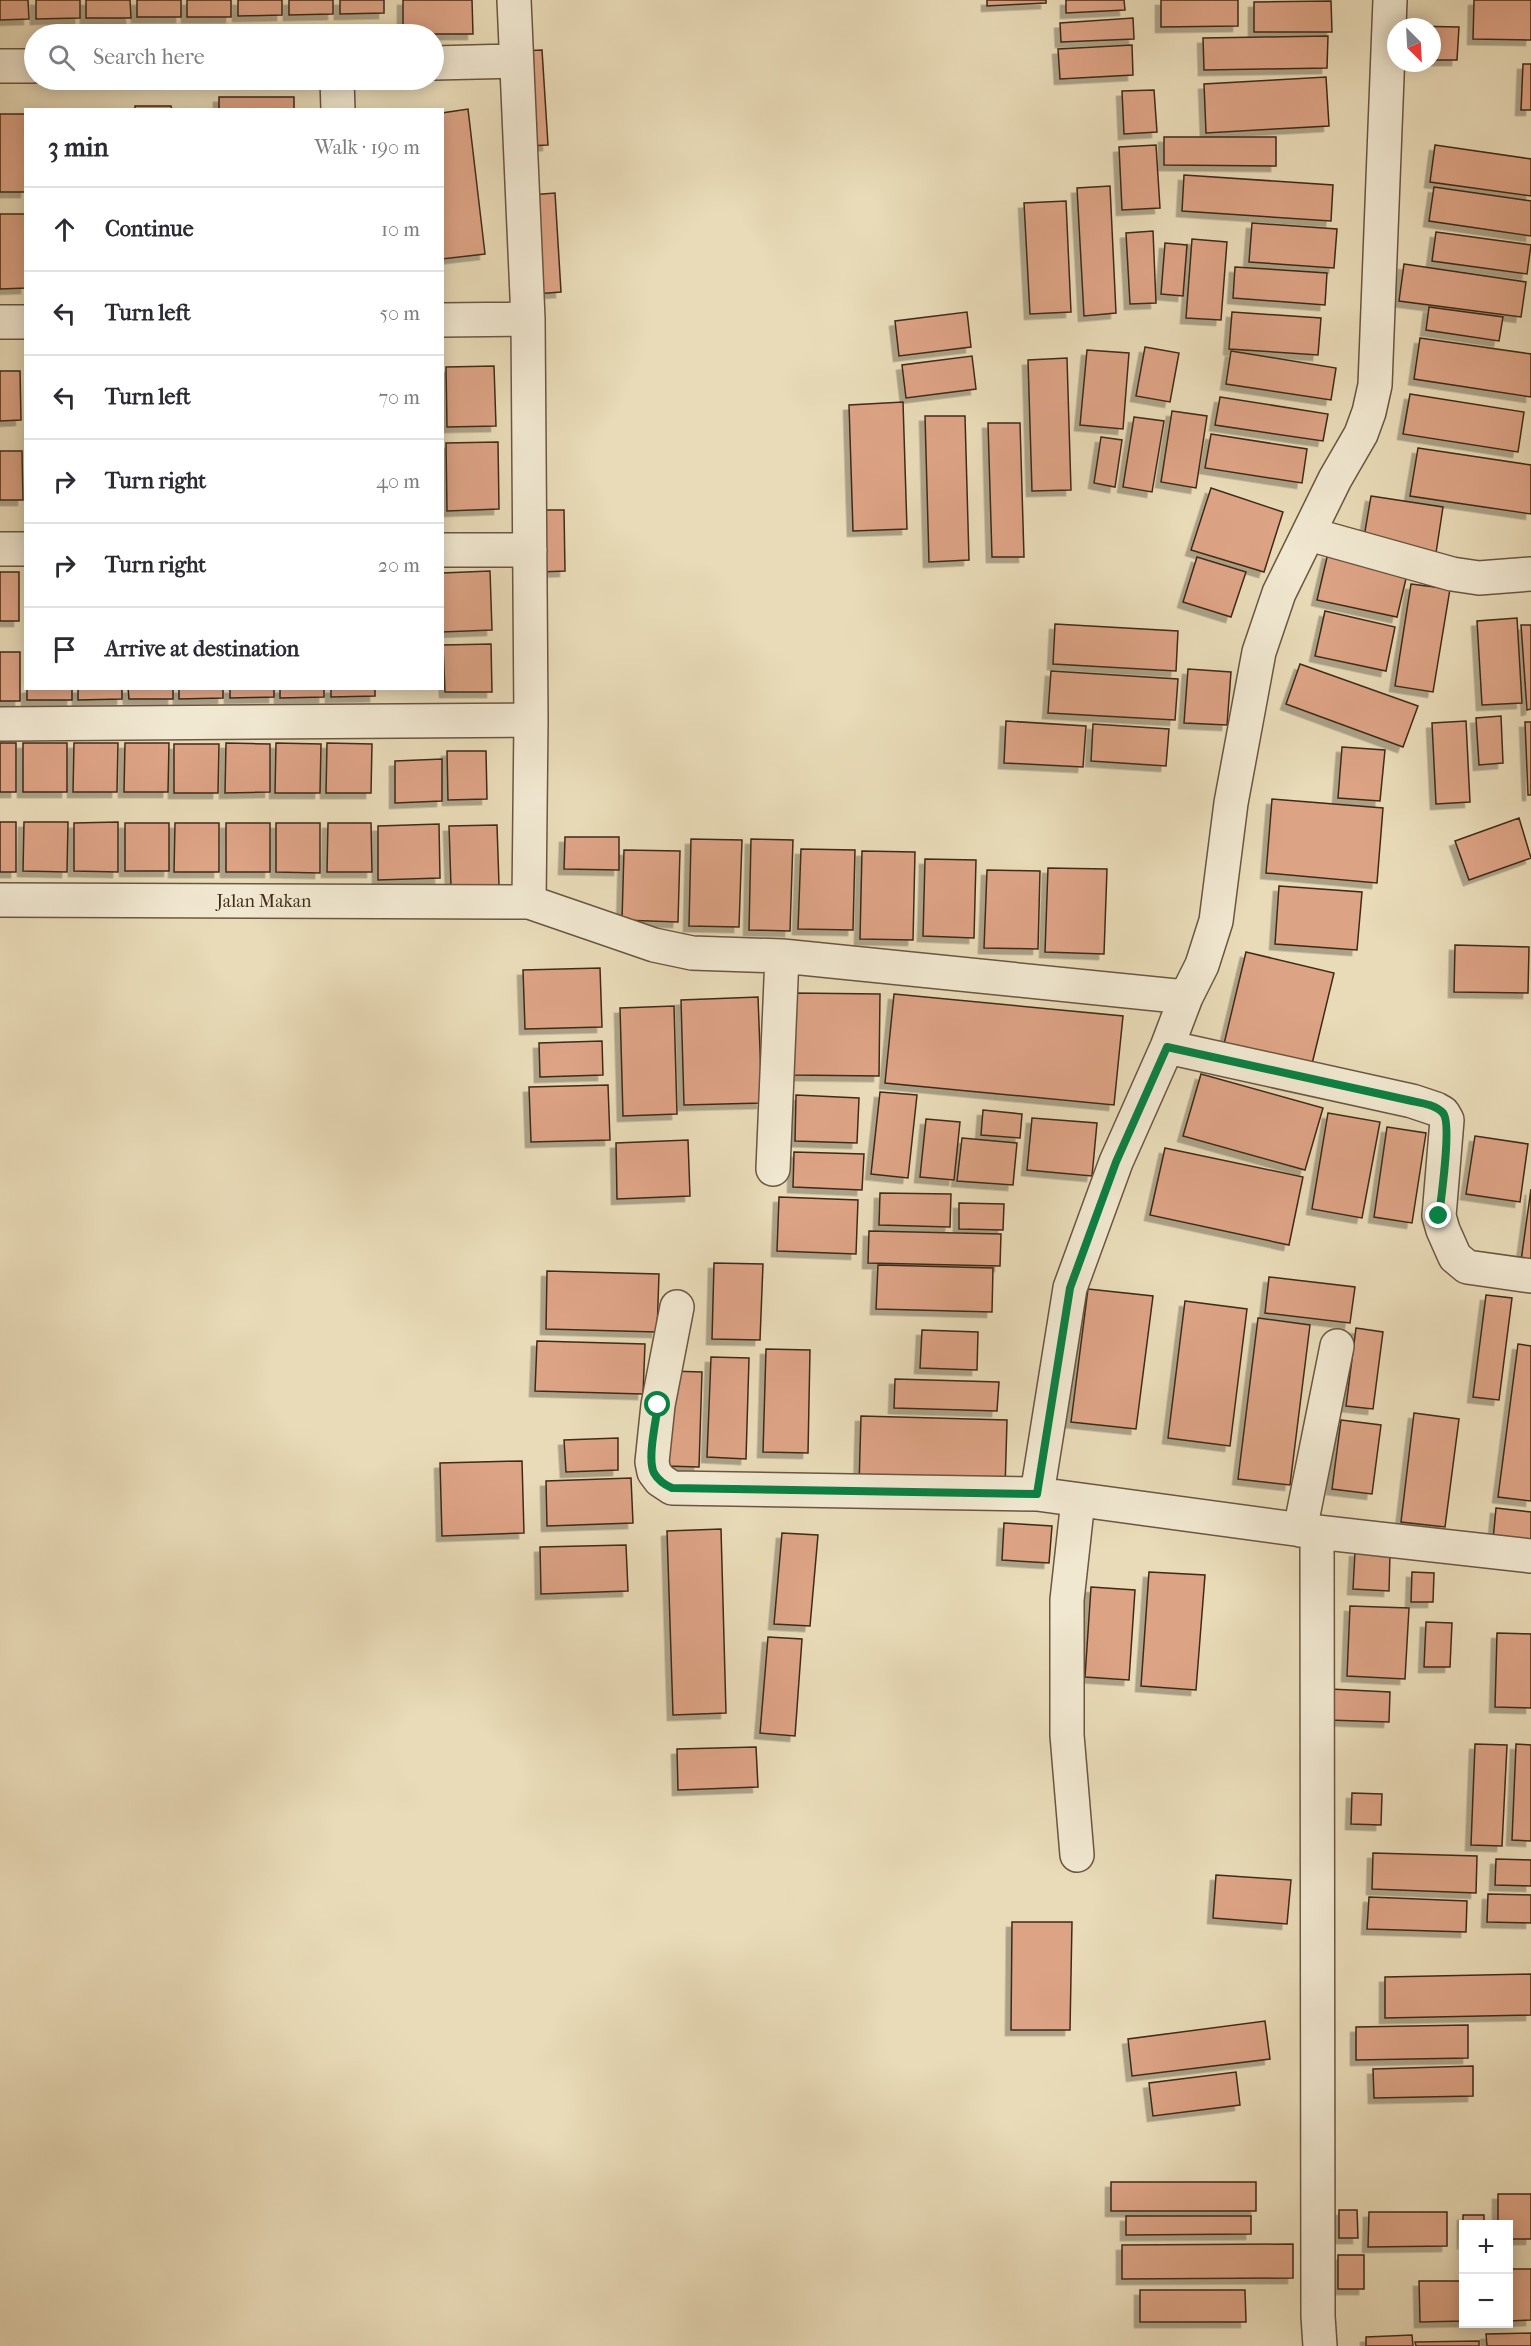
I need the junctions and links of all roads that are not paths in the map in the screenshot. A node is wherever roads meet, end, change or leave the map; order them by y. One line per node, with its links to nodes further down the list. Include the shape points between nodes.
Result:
1 (514, 0): 3 (street)
2 (1390, 0): 13 (street, via 1375,385 1361,434)
3 (515, 61): 4 (street); 9 (street)
4 (444, 63)
5 (0, 66): 6 (street)
6 (24, 66)
7 (337, 90): 8 (street)
8 (338, 108)
9 (528, 319): 10 (street); 17 (street)
10 (444, 320)
11 (0, 322): 12 (street)
12 (24, 322)
13 (1309, 534): 18 (street, via 1452,574 1479,578); 24 (street, via 1279,593 1259,652 1231,803 1216,921 1202,965)
14 (0, 549): 15 (street)
15 (24, 549)
16 (444, 550): 17 (street)
17 (530, 550): 19 (street)
18 (1531, 574)
19 (531, 720): 20 (street); 22 (street)
20 (0, 724)
21 (0, 900): 22 (street, Jalan Makan)
22 (529, 902): 23 (street, Jalan Makan, via 672,950)
23 (782, 956): 24 (street, Jalan Makan); 26 (street)
24 (1186, 997): 25 (street)
25 (1167, 1047): 27 (street, via 1412,1101 1443,1113 1447,1120 1439,1216 1455,1257 1467,1267); 30 (street, via 1116,1162 1070,1288)
26 (773, 1169)
27 (1531, 1276)
28 (677, 1307): 30 (street, via 658,1405 652,1462 660,1480 672,1488)
29 (1337, 1346): 32 (street)
30 (1037, 1494): 31 (street)
31 (1078, 1500): 32 (street); 34 (street, via 1066,1600 1066,1735)
32 (1308, 1531): 33 (street); 35 (street)
33 (1531, 1556)
34 (1077, 1855)
35 (1320, 2346)

